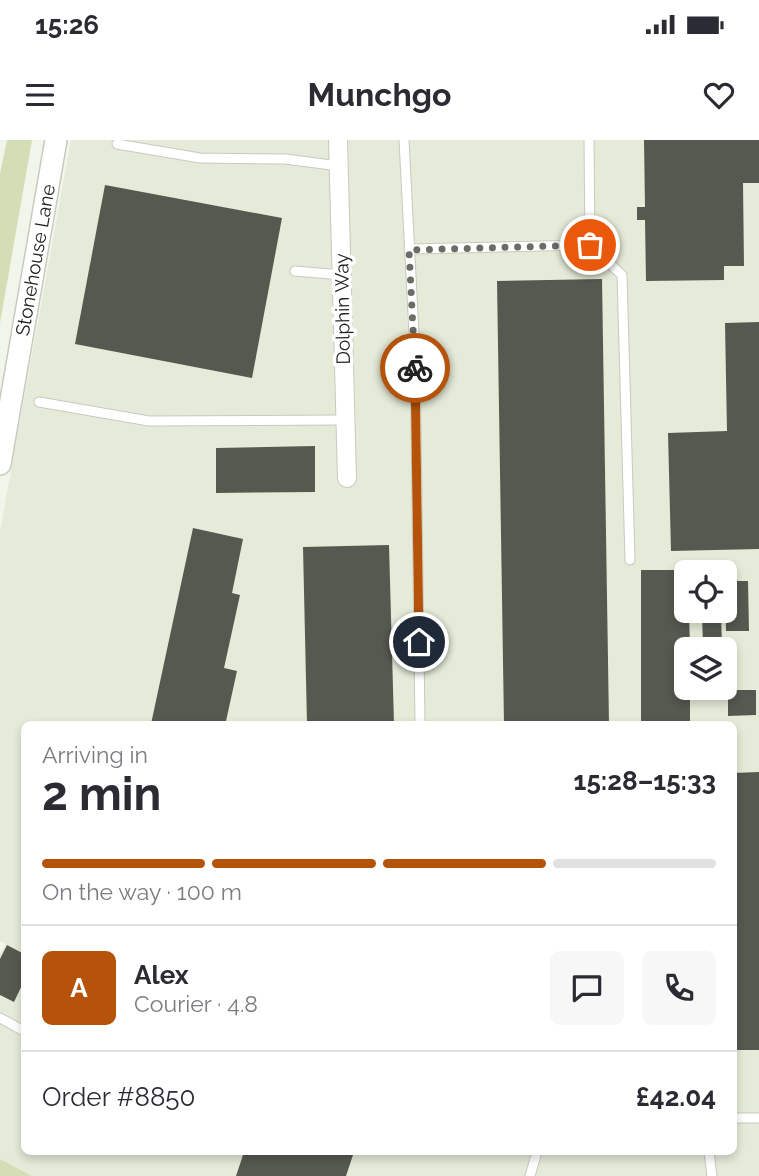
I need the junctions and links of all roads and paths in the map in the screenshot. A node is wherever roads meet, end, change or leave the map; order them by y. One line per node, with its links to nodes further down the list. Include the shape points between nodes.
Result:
1 (56, 140): 13 (street, Stonehouse Lane)
2 (338, 140): 6 (street, Dolphin Way)
3 (404, 140): 8 (lane)
4 (589, 140): 7 (lane)
5 (117, 144): 6 (lane, via 200,158 285,159)
6 (339, 166): 10 (street, Dolphin Way)
7 (590, 245): 8 (lane); 15 (lane, via 622,275)
8 (409, 250): 16 (lane, via 415,353)
9 (295, 271): 10 (lane)
10 (341, 275): 12 (street, Dolphin Way)
11 (39, 402): 12 (lane, via 149,421)
12 (345, 420): 14 (street, Dolphin Way)
13 (0, 464)
14 (347, 478)
15 (630, 561)
16 (420, 721)
17 (0, 1018): 18 (lane)
18 (21, 1029)
19 (737, 1118): 20 (lane)
20 (759, 1118)
21 (536, 1155): 23 (lane)
22 (709, 1155): 24 (lane)
23 (530, 1176)
24 (712, 1176)

